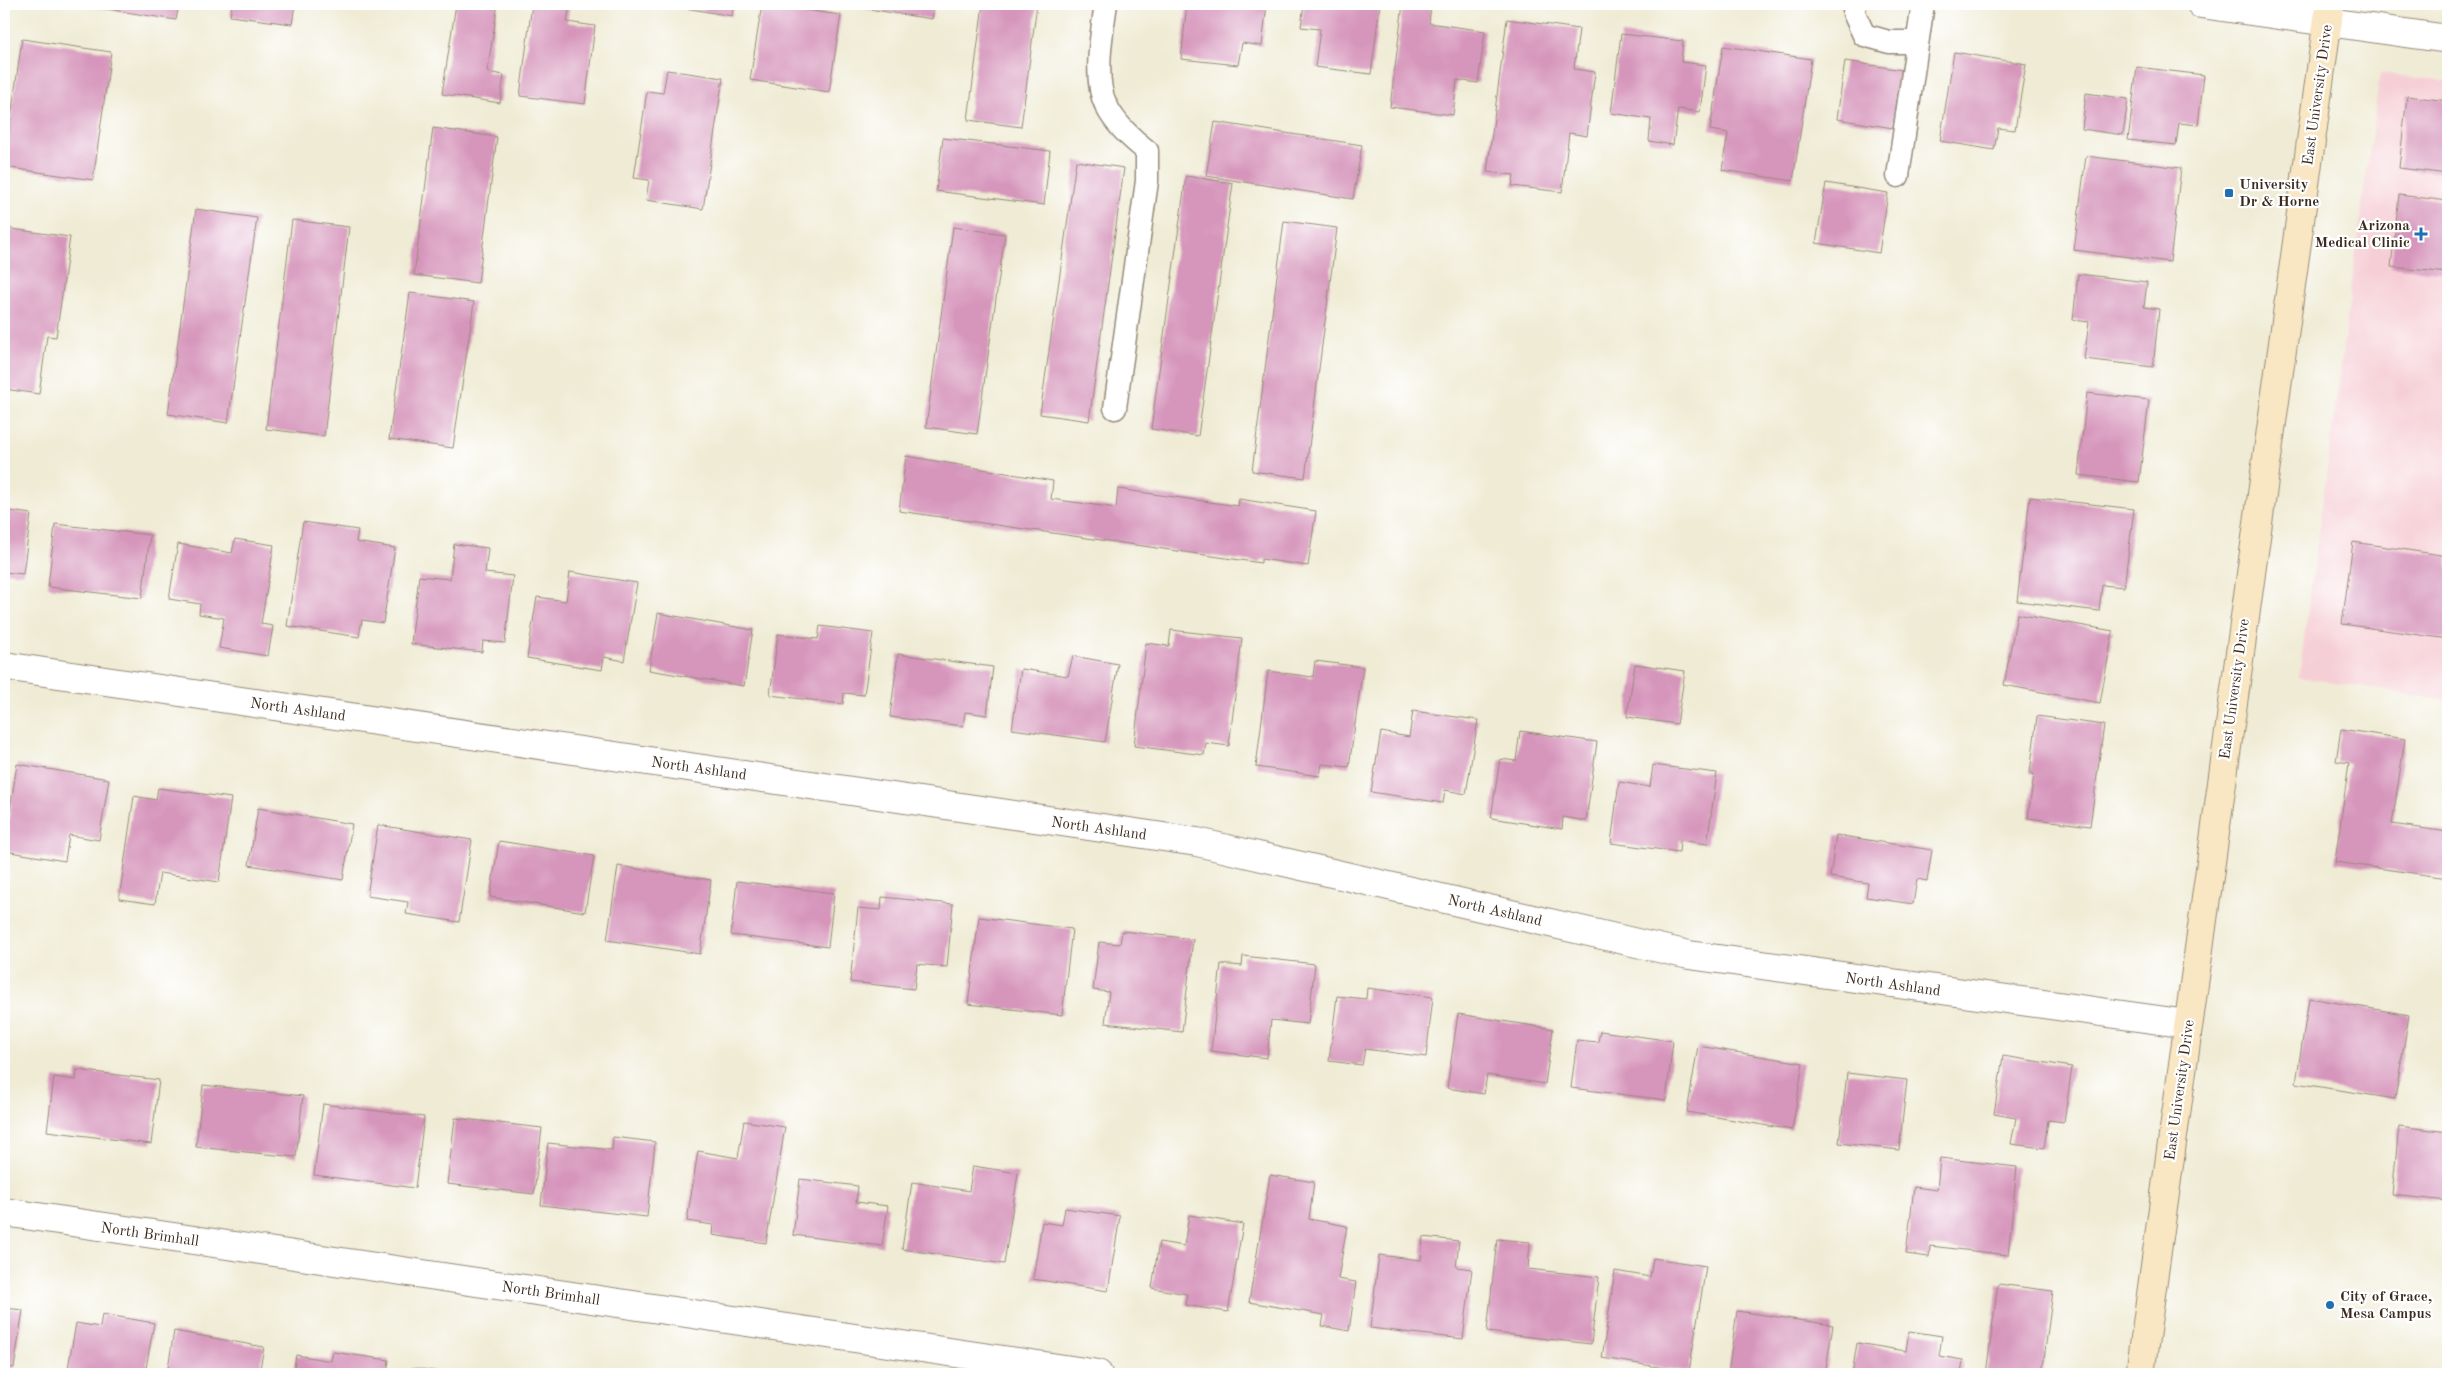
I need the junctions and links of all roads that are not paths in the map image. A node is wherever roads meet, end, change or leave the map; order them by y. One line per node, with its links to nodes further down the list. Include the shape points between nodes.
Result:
1 (1106, 4): 9 (lane, via 1098,64 1105,104 1125,133 1147,151 1147,181)
2 (1855, 4): 7 (lane, via 1854,13 1864,35 1889,42)
3 (1923, 4): 7 (lane)
4 (2201, 4): 5 (street)
5 (2329, 14): 6 (street); 11 (main road, East University Drive)
6 (2448, 39)
7 (1917, 42): 8 (lane)
8 (1898, 176)
9 (1115, 408)
10 (4, 666): 11 (street, North Ashland, via 1197,842 1689,955)
11 (2188, 1024): 14 (main road, East University Drive)
12 (4, 1212): 13 (street, North Brimhall)
13 (1098, 1374)
14 (2140, 1374)

